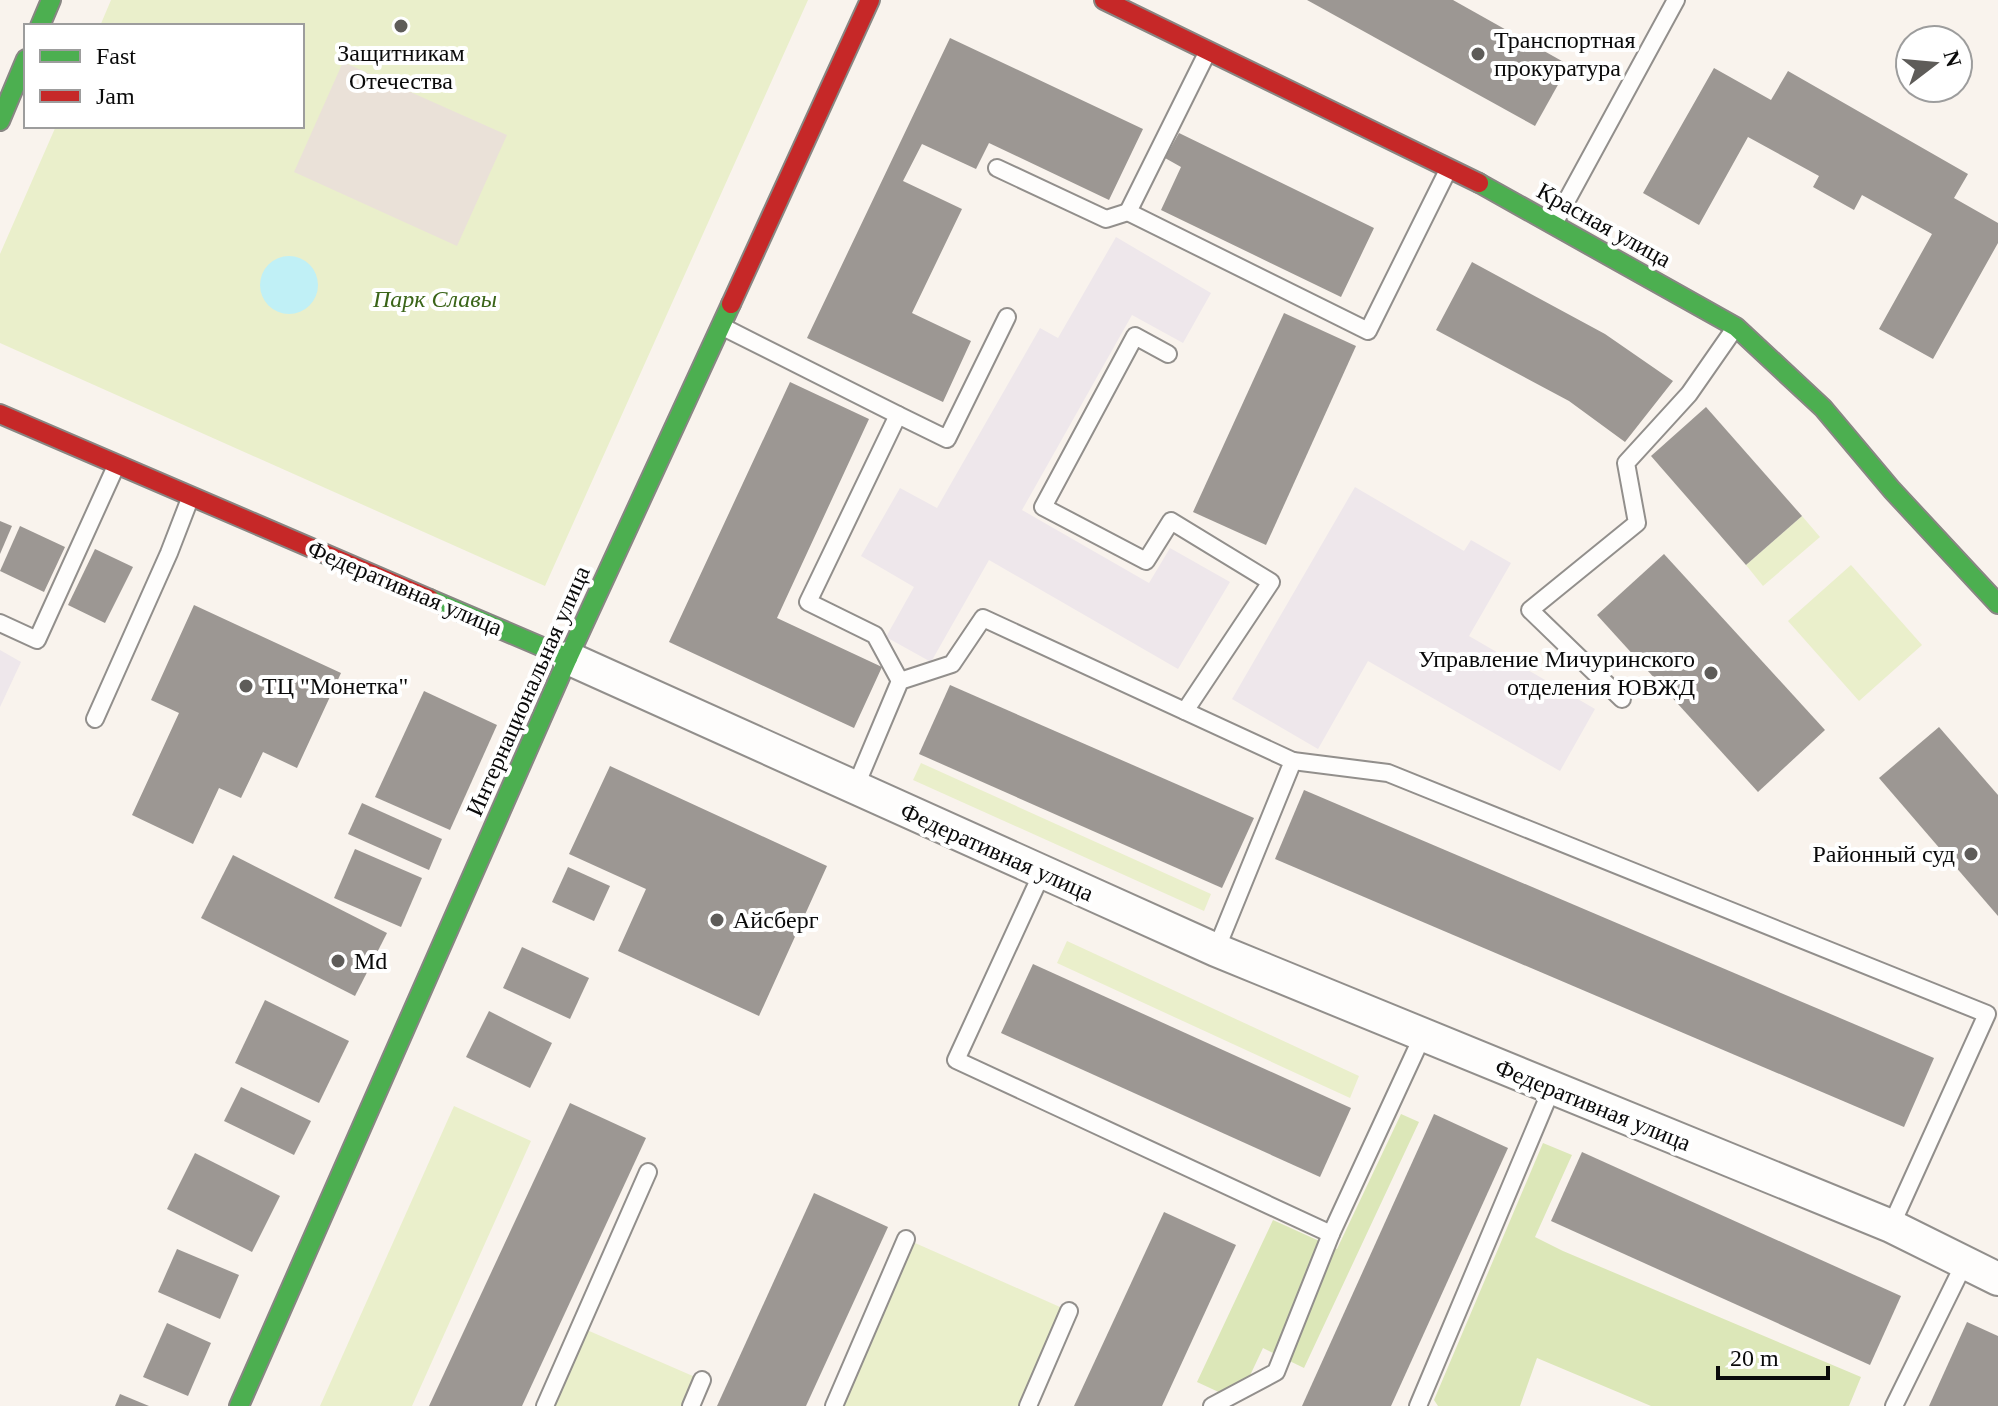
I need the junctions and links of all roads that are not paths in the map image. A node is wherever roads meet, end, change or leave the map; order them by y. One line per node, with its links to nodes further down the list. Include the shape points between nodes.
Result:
1 (51, 0): 5 (main road)
2 (870, 0): 14 (main road, Интернациональная улица)
3 (1104, 0): 6 (main road, Красная улица)
4 (1676, 0): 12 (lane)
5 (41, 24)
6 (1208, 51): 10 (main road, Красная улица); 11 (lane)
7 (24, 64): 8 (main road)
8 (0, 121)
9 (997, 168): 11 (lane, via 1106,219)
10 (1449, 168): 11 (lane, via 1368,331); 12 (main road, Красная улица)
11 (1128, 212)
12 (1555, 224): 15 (main road, Красная улица)
13 (1007, 317): 18 (lane, via 947,439)
14 (721, 326): 18 (lane); 23 (main road, Интернациональная улица)
15 (1736, 327): 21 (main road, Красная улица, via 1823,408); 25 (lane, via 1689,394 1626,463 1637,523 1530,610)
16 (1168, 354): 26 (lane, via 1135,336 1043,507 1146,561 1171,521 1271,582)
17 (0, 414): 19 (main road, Федеративная улица)
18 (898, 415): 24 (lane, via 808,602 875,635)
19 (117, 465): 20 (main road, Федеративная улица); 22 (lane, via 37,640)
20 (191, 495): 23 (main road, Федеративная улица); 27 (lane)
21 (1998, 604)
22 (0, 623)
23 (568, 658): 29 (street, Федеративная улица); 42 (main road, Интернациональная улица)
24 (900, 681): 26 (lane, via 952,664 983,618); 29 (lane)
25 (1622, 699)
26 (1185, 711): 28 (lane)
27 (95, 719)
28 (1293, 761): 31 (lane); 35 (lane, via 1388,773 1987,1014)
29 (855, 788): 30 (street, Федеративная улица)
30 (1042, 873): 31 (street, Федеративная улица); 36 (lane, via 956,1060)
31 (1216, 950): 32 (street, Федеративная улица)
32 (1423, 1035): 33 (street, Федеративная улица); 36 (lane)
33 (1552, 1088): 35 (street, Федеративная улица); 48 (lane)
34 (648, 1172): 43 (lane)
35 (1891, 1226): 38 (street, Федеративная улица)
36 (1331, 1234): 47 (lane, via 1276,1372)
37 (906, 1239): 45 (lane)
38 (1965, 1262): 39 (street, Федеративная улица); 49 (lane)
39 (1998, 1279)
40 (1069, 1311): 46 (lane)
41 (702, 1380): 44 (lane)
42 (239, 1406)
43 (545, 1406)
44 (691, 1406)
45 (834, 1406)
46 (1028, 1406)
47 (1212, 1406)
48 (1418, 1406)
49 (1894, 1406)

